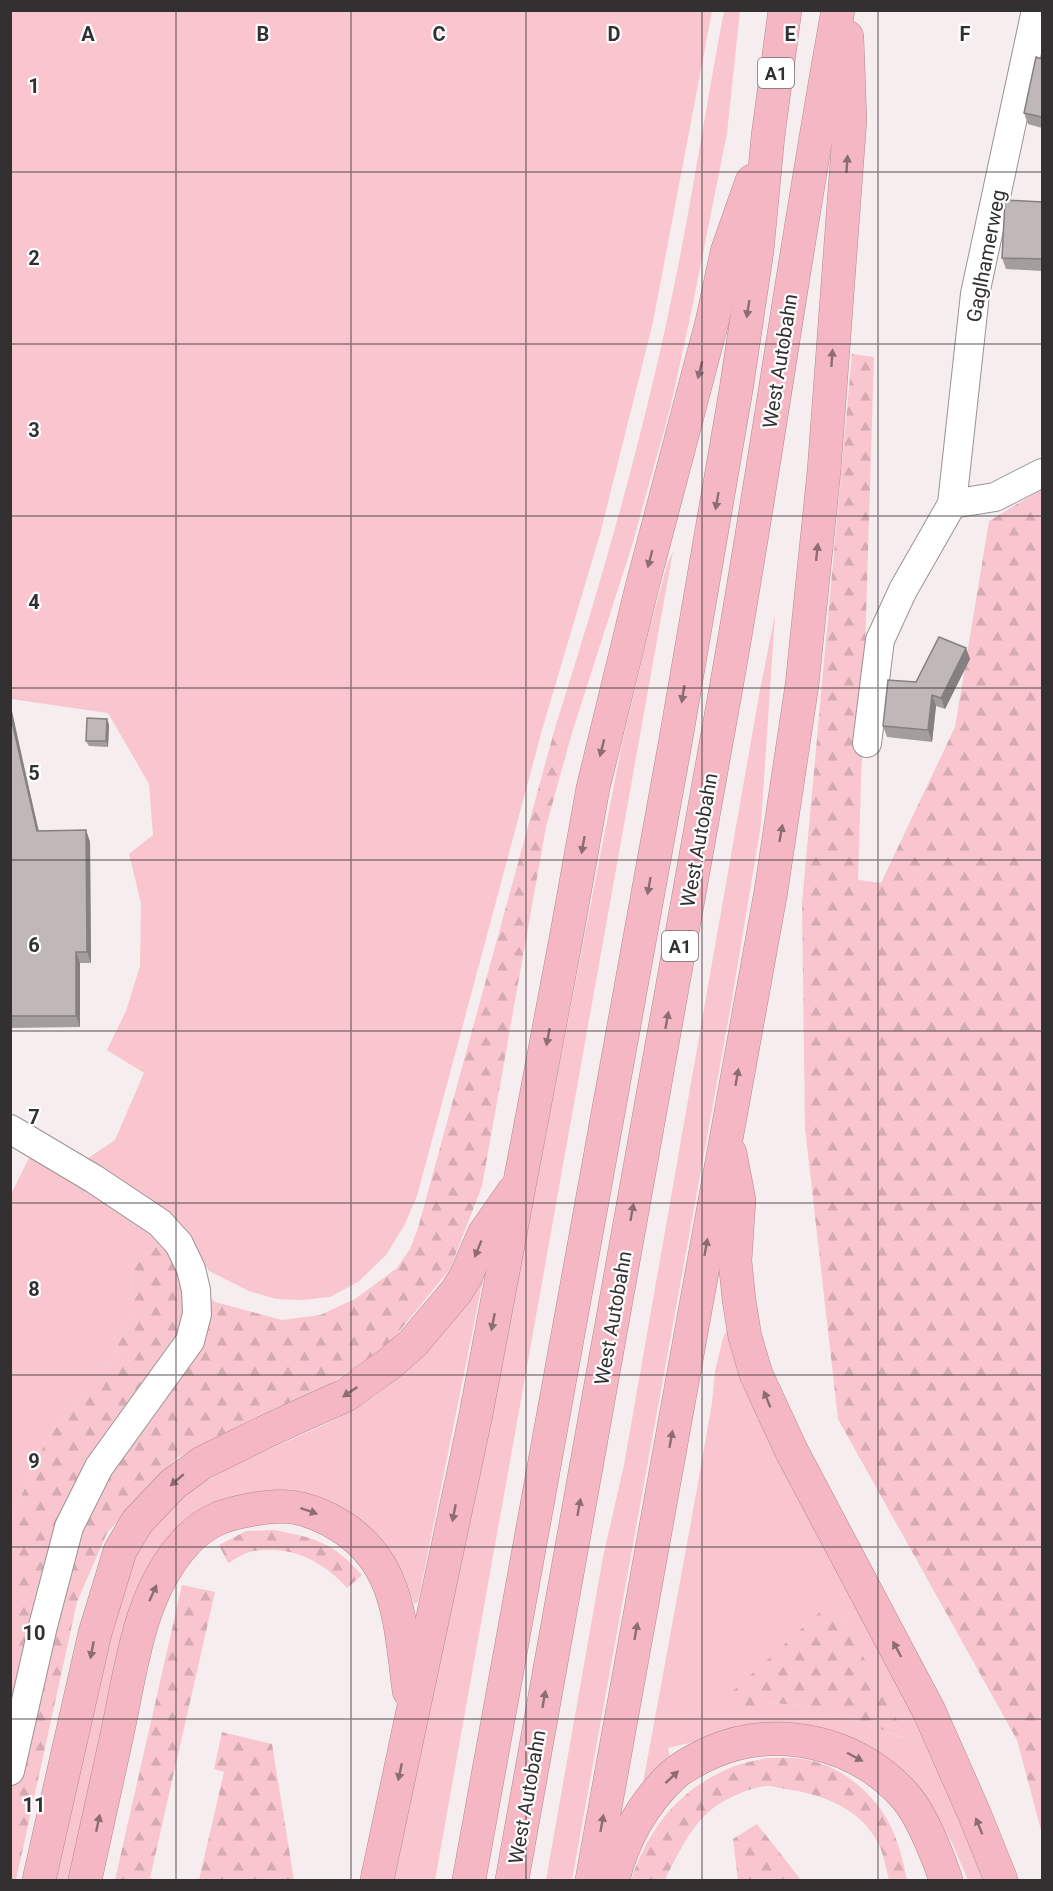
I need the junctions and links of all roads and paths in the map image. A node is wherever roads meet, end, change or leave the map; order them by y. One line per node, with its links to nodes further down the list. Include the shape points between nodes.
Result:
1 (785, 10): 5 (highway, West Autobahn / A1)
2 (838, 10): 18 (highway, West Autobahn / A1, one-way to 2, via 724,701)
3 (846, 10): 10 (highway, one-way to 3, via 782,824 818,541 850,120)
4 (1035, 10): 7 (street, Gaglhamerweg, via 975,294)
5 (768, 136): 11 (highway, one-way to 11, via 727,252 592,788); 17 (highway, West Autobahn / A1, one-way to 17, via 757,251 675,744)
6 (1042, 473): 7 (street, via 995,496)
7 (952, 504): 8 (street, Gaglhamerweg, via 880,640)
8 (867, 743)
9 (10, 1129): 13 (street, via 160,1223 180,1244 191,1269 197,1314 190,1341 99,1467 69,1527)
10 (727, 1134): 19 (highway, one-way to 10); 22 (highway, one-way to 10, via 929,1710 792,1452 756,1374 739,1300 735,1262 739,1200)
11 (520, 1182): 12 (highway, one-way to 12); 14 (highway, one-way to 14, via 484,1234 456,1292 413,1343 346,1395 202,1463 173,1484 137,1522 120,1551 95,1633)
12 (413, 1715): 15 (highway, one-way to 12, via 135,1649 151,1596 184,1543 225,1514 271,1506 298,1507 333,1522 366,1546 385,1571 398,1609); 16 (highway, one-way to 16)
13 (10, 1771)
14 (39, 1881)
15 (85, 1881)
16 (377, 1881)
17 (469, 1881)
18 (512, 1881)
19 (592, 1881)
20 (612, 1881): 21 (highway, one-way to 21, via 629,1834 674,1774 726,1746 780,1739 813,1742 839,1750 880,1772 906,1796 933,1845)
21 (946, 1881)
22 (1001, 1881)

